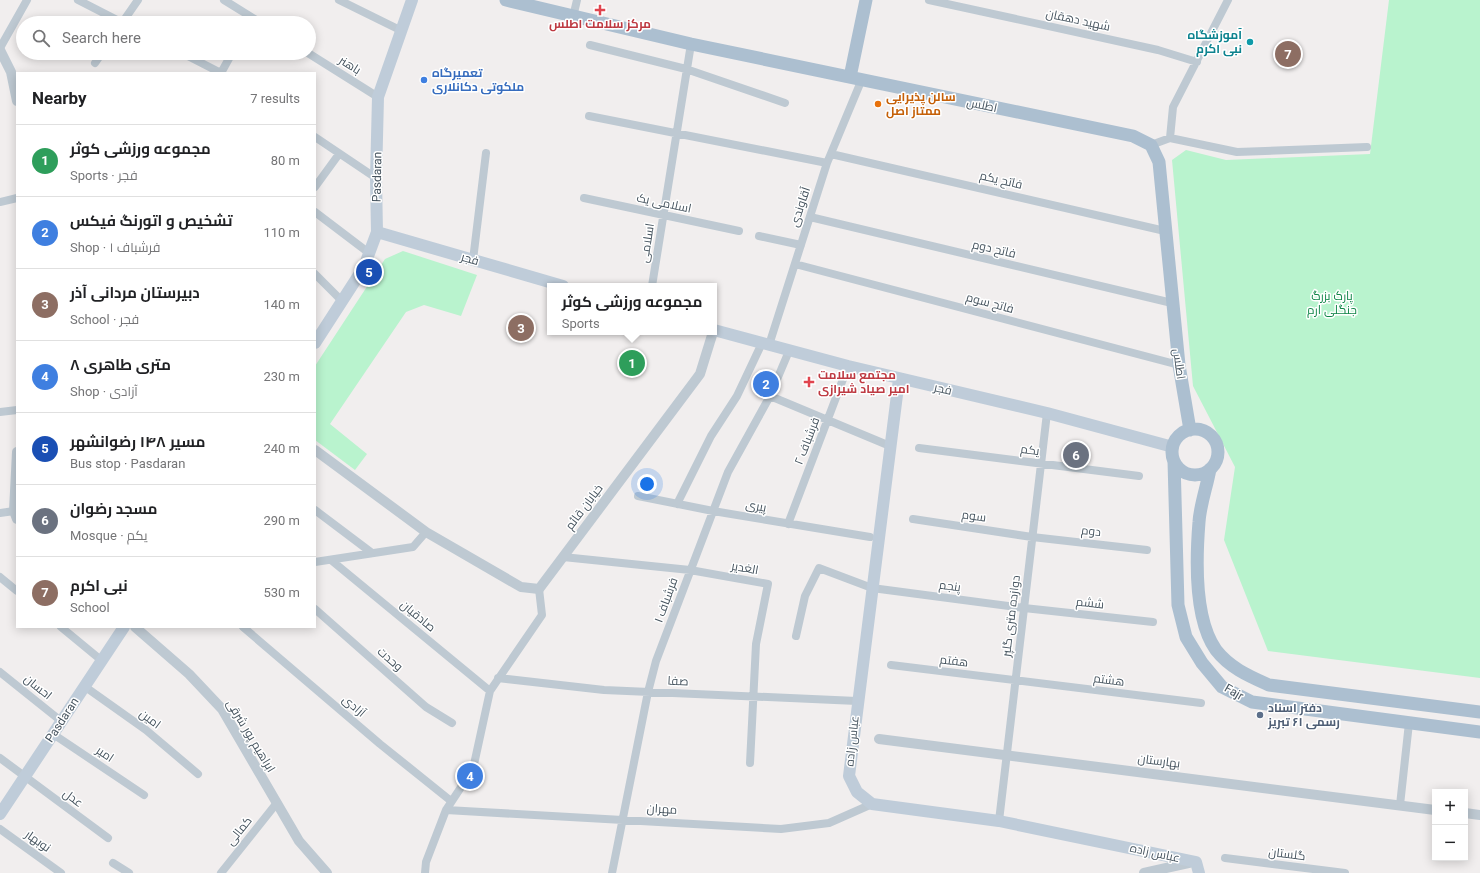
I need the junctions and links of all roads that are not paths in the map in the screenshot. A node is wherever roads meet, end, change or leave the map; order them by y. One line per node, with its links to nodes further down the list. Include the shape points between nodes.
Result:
1 (27, 0): 12 (street)
2 (78, 0): 13 (street)
3 (138, 0): 14 (street)
4 (224, 0): 15 (street)
5 (339, 0): 18 (street)
6 (412, 0): 18 (main road, Pasdaran)
7 (506, 0): 16 (main road, اطلس)
8 (577, 0): 16 (street)
9 (866, 0): 32 (main road)
10 (929, 0): 26 (street, شهید دهقان, via 1158,50)
11 (1228, 0): 26 (street)
12 (18, 16)
13 (109, 16)
14 (127, 16)
15 (244, 16)
16 (573, 16): 19 (main road, اطلس)
17 (16, 20): 21 (street)
18 (402, 31): 34 (main road, Pasdaran)
19 (691, 44): 28 (street, اسلامی); 32 (main road, اطلس)
20 (590, 45): 28 (street)
21 (0, 49): 29 (street)
22 (316, 58): 34 (street, باهنر)
23 (97, 60): 27 (street)
24 (196, 60): 30 (street)
25 (228, 60): 31 (street)
26 (1197, 62): 39 (street, via 1173,106)
27 (95, 63)
28 (686, 69): 35 (street); 37 (street, اسلامی)
29 (15, 72): 33 (street)
30 (219, 72)
31 (222, 72)
32 (856, 78): 40 (main road, اطلس, via 1133,136); 44 (street, آقاوندی)
33 (16, 86)
34 (378, 98): 46 (main road, Pasdaran)
35 (785, 103)
36 (589, 116): 37 (street)
37 (676, 133): 45 (street); 52 (street, اسلامی)
38 (316, 138): 43 (street)
39 (1170, 138): 40 (street); 41 (street, via 1237,152)
40 (1151, 146): 55 (main road, اطلس, via 1159,162)
41 (1367, 147)
42 (486, 153): 60 (street)
43 (339, 154): 46 (street); 47 (street)
44 (831, 154): 45 (street, آقاوندی); 55 (street, فاتح یکم)
45 (827, 163): 53 (street, آقاوندی)
46 (376, 178): 56 (main road, Pasdaran)
47 (316, 186)
48 (16, 198): 50 (street)
49 (584, 198): 52 (street, اسلامی یک)
50 (0, 202)
51 (316, 213): 59 (street)
52 (664, 215): 54 (street, اسلامی یک); 64 (street, اسلامی)
53 (810, 218): 58 (street, آقاوندی); 66 (street, فاتح دوم)
54 (739, 231)
55 (1165, 231): 66 (main road, اطلس)
56 (376, 232): 59 (main road, Pasdaran); 60 (main road, فجر)
57 (759, 236): 58 (street)
58 (801, 245): 61 (street, آقاوندی)
59 (369, 253): 65 (main road, Pasdaran, via 364,267)
60 (473, 260): 63 (main road, فجر)
61 (795, 264): 70 (street, آقاوندی); 72 (street, فاتح سوم)
62 (316, 275): 65 (street)
63 (553, 283)
64 (653, 283)
65 (342, 301): 69 (main road, Pasdaran)
66 (1172, 303): 72 (main road, اطلس)
67 (717, 332): 70 (main road, فجر)
68 (712, 335): 103 (street, خیابان قائم, via 700,374)
69 (316, 340)
70 (765, 344): 71 (main road, فجر); 91 (street, آقاوندی, via 737,396 710,436)
71 (789, 351): 73 (main road, فجر); 75 (street, فرشباف ۱)
72 (1179, 365): 80 (main road, اطلس)
73 (848, 366): 74 (main road, فجر); 79 (street, فرشباف ۲)
74 (898, 379): 78 (main road, فجر); 81 (main road, عباس زاده)
75 (770, 396): 79 (street); 93 (street, فرشباف ۱, via 728,472)
76 (16, 410): 77 (street)
77 (0, 412)
78 (1047, 413): 82 (main road, فجر); 86 (street, دوازده متری گلپر)
79 (828, 421): 81 (street); 97 (street, فرشباف ۲)
80 (1190, 430): 82 (main road, via 1179,436); 87 (main road, via 1205,432 1215,442 1217,456)
81 (890, 446): 107 (main road, عباس زاده)
82 (1173, 447): 85 (main road)
83 (919, 448): 86 (street, یکم)
84 (316, 451): 98 (street)
85 (1174, 461): 87 (main road, via 1183,472 1190,474 1197,475); 133 (main road, Fajr, via 1178,605 1186,636 1202,663 1222,687 1252,702)
86 (1041, 464): 88 (street, یکم); 100 (street, دوازده متری گلپر)
87 (1210, 469): 129 (main road, Fajr, via 1199,521 1198,589 1203,622 1216,650 1239,671 1268,685)
88 (1139, 476)
89 (16, 494): 95 (street)
90 (638, 496): 91 (street, پیری)
91 (677, 504): 93 (street, پیری)
92 (316, 511): 102 (street)
93 (713, 511): 97 (street, پیری); 105 (street, فرشباف ۱)
94 (0, 513): 95 (street)
95 (15, 515)
96 (913, 519): 100 (street, سوم)
97 (788, 524): 99 (street, پیری)
98 (426, 532): 102 (street, via 413,548); 108 (street, via 521,587)
99 (870, 537)
100 (1032, 537): 101 (street, دوم); 110 (street, دوازده متری گلپر)
101 (1147, 550)
102 (372, 554): 104 (street)
103 (563, 557): 105 (street, الغدیر); 108 (street, خیابان قائم)
104 (323, 561): 124 (street, صادقیان)
105 (690, 570): 125 (street, فرشباف ۱, via 656,661); 126 (street, الغدیر, via 768,584 756,644)
106 (0, 577): 109 (street)
107 (872, 588): 110 (street, پنجم); 117 (street, پنجم, via 819,568 805,596); 127 (main road, عباس زاده)
108 (539, 589): 121 (street, via 542,615)
109 (16, 590)
110 (1024, 608): 112 (street, ششم); 122 (street, دوازده متری گلپر)
111 (316, 610): 132 (street, وحدت, via 426,707)
112 (1153, 622)
113 (62, 628): 118 (street)
114 (123, 628): 118 (main road, Pasdaran)
115 (136, 628): 144 (street, ابراهیم پور شرقی, via 189,674 222,710)
116 (244, 628): 143 (street, آزادی)
117 (796, 636)
118 (101, 660): 123 (main road, Pasdaran)
119 (891, 665): 122 (street, هفتم)
120 (0, 672): 131 (street, احسان)
121 (498, 678): 124 (street); 125 (street, صفا, via 604,690)
122 (1015, 681): 128 (street, هشتم); 137 (street, دوازده متری گلپر)
123 (84, 686): 131 (main road, Pasdaran); 140 (street, امین, via 146,730)
124 (490, 691): 143 (street, via 473,769)
125 (648, 692): 126 (street, صفا); 152 (street, فرشباف ۱)
126 (752, 697): 127 (street, صفا); 139 (street, الغدیر)
127 (857, 701): 145 (main road, عباس زاده, via 848,776 857,792)
128 (1201, 703)
129 (1412, 703): 130 (main road, Fajr); 133 (main road)
130 (1480, 712)
131 (61, 721): 135 (main road, Pasdaran)
132 (452, 723)
133 (1409, 723): 134 (main road, Fajr); 146 (street)
134 (1480, 732)
135 (53, 734): 141 (main road, Pasdaran); 142 (street, امیر)
136 (879, 739): 137 (street, بهارستان)
137 (1006, 755): 146 (street, بهارستان); 153 (street, دوازده متری گلپر)
138 (0, 758): 141 (street, عدل)
139 (750, 763)
140 (198, 774)
141 (24, 777): 150 (main road, Pasdaran); 155 (street, عدل)
142 (144, 795)
143 (451, 801): 147 (street)
144 (276, 804): 161 (street, کمالی); 162 (street, ابراهیم پور شرقی, via 299,841)
145 (872, 804): 152 (street, مهران, via 829,823 780,828); 153 (main road, عباس زاده)
146 (1400, 806): 148 (street, بهارستان)
147 (446, 810): 152 (street, مهران); 163 (street, via 426,862)
148 (1432, 810)
149 (1468, 813): 151 (street)
150 (0, 814)
151 (1480, 815)
152 (622, 819): 164 (street, فرشباف ۱)
153 (999, 821): 158 (main road, عباس زاده)
154 (0, 830): 159 (street, نوبهار)
155 (108, 838)
156 (1226, 858): 166 (street, گلستان)
157 (114, 863): 160 (street)
158 (1197, 867): 165 (street)
159 (61, 873)
160 (129, 873)
161 (221, 873)
162 (327, 873)
163 (425, 873)
164 (612, 873)
165 (1144, 873)
166 (1345, 873)

